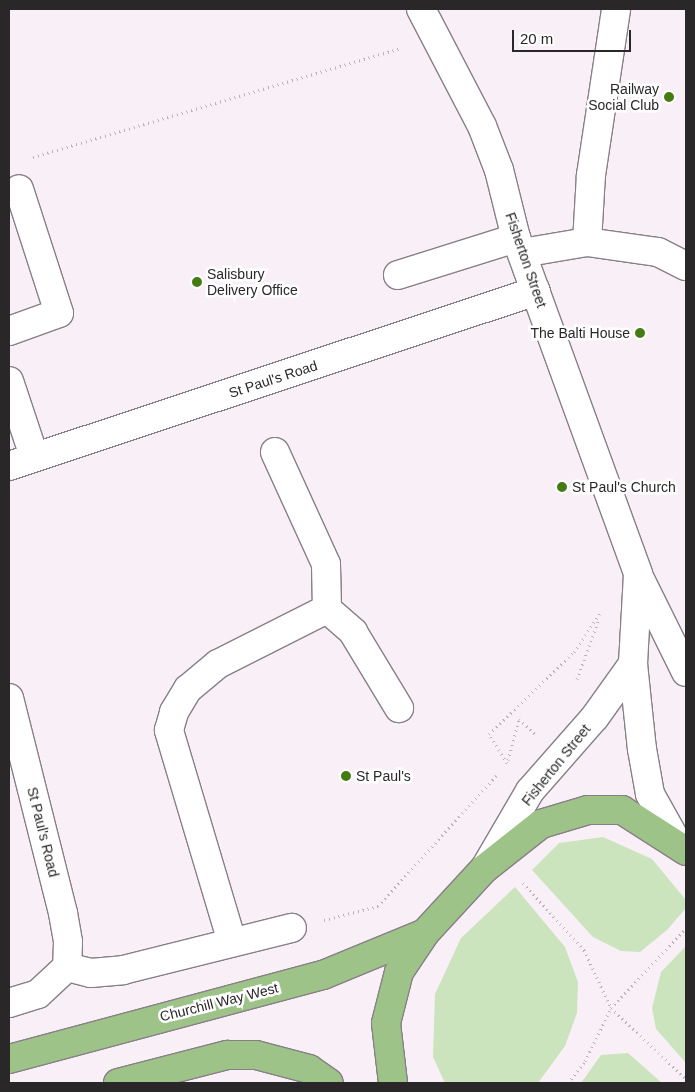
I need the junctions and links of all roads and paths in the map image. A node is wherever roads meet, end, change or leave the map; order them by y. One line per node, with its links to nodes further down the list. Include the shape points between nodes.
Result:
1 (421, 9): 3 (street, Fisherton Street)
2 (616, 9): 6 (street, via 591,175)
3 (438, 37): 4 (path); 7 (street, Fisherton Street, via 482,126 499,170)
4 (22, 161)
5 (19, 189): 11 (street, via 59,313)
6 (587, 242): 7 (street); 8 (street, via 658,252)
7 (519, 246): 9 (street); 10 (street, Fisherton Street)
8 (686, 266)
9 (398, 275)
10 (536, 291): 14 (street, St Paul's Road); 16 (street, Fisherton Street)
11 (9, 331)
12 (9, 381): 14 (street)
13 (275, 452): 17 (street, via 326,564)
14 (34, 456): 15 (street, St Paul's Road)
15 (9, 466)
16 (638, 574): 19 (street, Fisherton Street); 20 (street, Fisherton Street)
17 (326, 609): 22 (street, via 352,632); 31 (street, via 218,664 188,689 174,712 169,730)
18 (585, 659): 24 (path, via 601,611 574,652 489,734)
19 (632, 664): 25 (street, Fisherton Street, via 650,794); 26 (street, Fisherton Street, via 595,717 530,791)
20 (686, 672)
21 (9, 698): 32 (street, St Paul's Road, via 63,913 68,942)
22 (399, 708)
23 (536, 734): 24 (path, via 519,719)
24 (508, 763): 28 (path, via 378,906)
25 (682, 848): 26 (highway, via 622,810 588,810 541,824)
26 (484, 869): 30 (highway)
27 (523, 883): 34 (path, via 584,950)
28 (292, 928): 31 (street)
29 (686, 928): 34 (path)
30 (425, 933): 35 (highway, Churchill Way West, via 323,975); 39 (highway, via 399,972 386,1023)
31 (232, 942): 32 (street, via 123,970 90,973)
32 (67, 967): 33 (street, via 38,994)
33 (9, 1003)
34 (610, 1008): 36 (path); 40 (path, via 585,1061)
35 (9, 1059)
36 (686, 1079)
37 (118, 1083): 38 (highway, via 227,1054 256,1055 309,1069)
38 (329, 1083)
39 (393, 1083)
40 (568, 1083)

